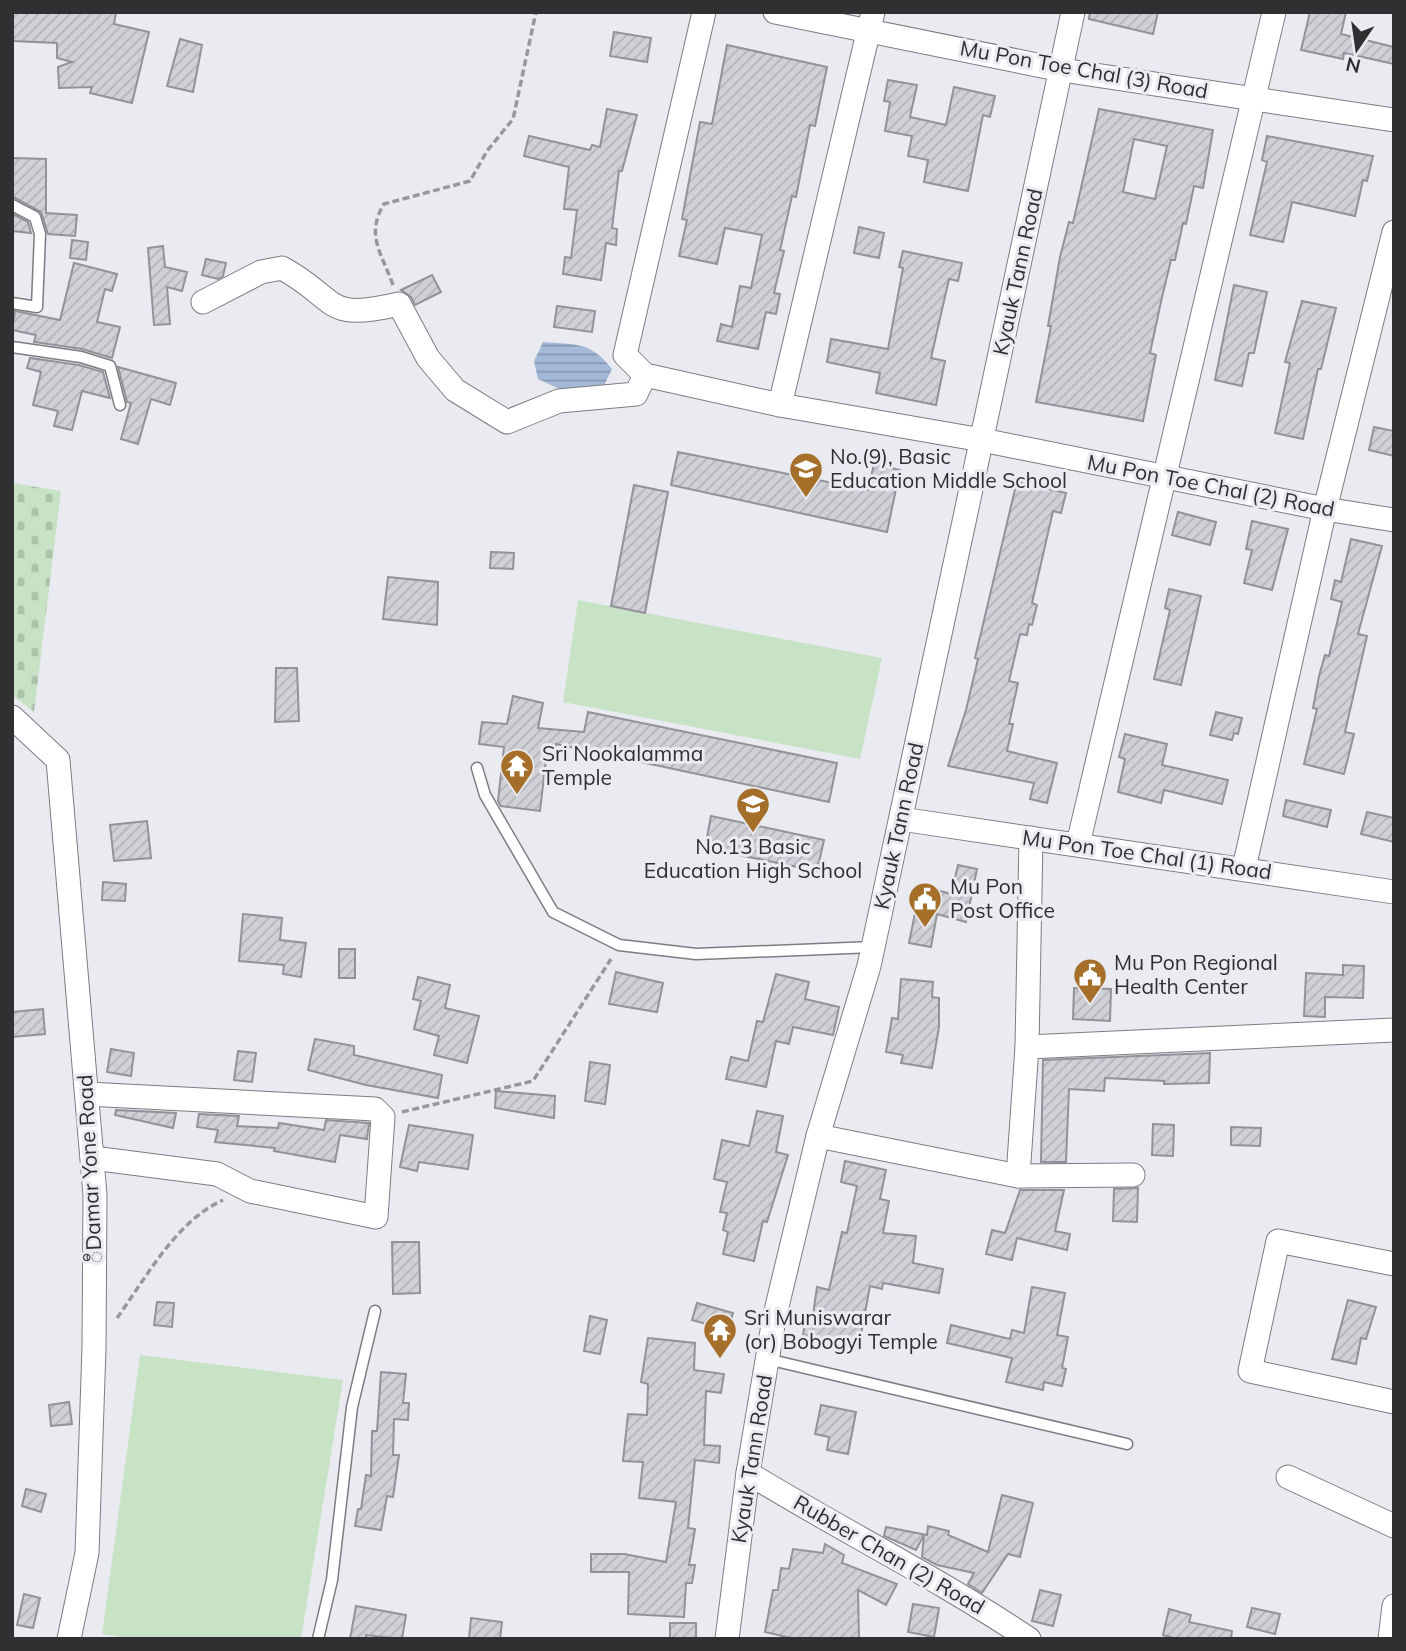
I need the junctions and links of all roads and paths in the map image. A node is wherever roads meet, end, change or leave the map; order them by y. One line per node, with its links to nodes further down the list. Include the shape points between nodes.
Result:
1 (536, 12): 14 (path, via 513,119 470,181 384,204 374,220)
2 (704, 12): 16 (street, via 625,355)
3 (775, 12): 6 (street, Mu Pon Toe Chal (3) Road)
4 (1073, 12): 7 (street, Kyauk Tann Road)
5 (1274, 12): 8 (street)
6 (871, 21): 7 (street, Mu Pon Toe Chal (3) Road); 18 (street)
7 (1062, 69): 8 (street, Mu Pon Toe Chal (3) Road); 19 (street, Kyauk Tann Road)
8 (1253, 100): 9 (street, Mu Pon Toe Chal (3) Road); 20 (street)
9 (1394, 120)
10 (12, 205): 13 (lane, via 35,217 40,234 37,307)
11 (1394, 232): 21 (street)
12 (203, 302): 14 (street, via 261,272 282,268 339,310 364,312)
13 (12, 303)
14 (399, 304): 16 (street, via 428,358 456,390 507,422 559,401 636,394)
15 (12, 347): 17 (lane, via 110,366)
16 (645, 375): 18 (street, Mu Pon Toe Chal (2) Road)
17 (120, 405)
18 (780, 405): 19 (street, Mu Pon Toe Chal (2) Road)
19 (982, 440): 20 (street, Mu Pon Toe Chal (2) Road); 25 (street, Kyauk Tann Road)
20 (1166, 477): 21 (street, Mu Pon Toe Chal (2) Road); 27 (street)
21 (1325, 509): 22 (street, Mu Pon Toe Chal (2) Road); 28 (street)
22 (1394, 520)
23 (12, 717): 34 (street, ီDamar Yone Road, via 58,760)
24 (477, 768): 30 (lane, via 485,795 553,912)
25 (901, 819): 26 (street, Mu Pon Toe Chal (1) Road); 31 (street, Kyauk Tann Road)
26 (1031, 838): 27 (street, Mu Pon Toe Chal (1) Road); 33 (street)
27 (1077, 844): 28 (street, Mu Pon Toe Chal (1) Road)
28 (1244, 869): 29 (street, Mu Pon Toe Chal (1) Road)
29 (1394, 892)
30 (620, 946): 31 (lane, via 696,954); 35 (path, via 533,1081)
31 (873, 947): 36 (street, Kyauk Tann Road)
32 (1394, 1030): 33 (street)
33 (1027, 1047): 39 (street)
34 (87, 1094): 35 (street, via 375,1109); 37 (street, ီDamar Yone Road)
35 (383, 1117): 40 (street, via 376,1217)
36 (818, 1136): 39 (street); 44 (street, Kyauk Tann Road)
37 (93, 1158): 40 (street, via 216,1174); 43 (street, ီDamar Yone Road)
38 (1133, 1175): 39 (street)
39 (1018, 1176)
40 (250, 1191): 43 (path, via 219,1201 169,1246)
41 (1394, 1264): 45 (street, via 1278,1241 1250,1371)
42 (375, 1311): 52 (lane, via 352,1407 332,1580)
43 (94, 1348): 51 (street, ီDamar Yone Road, via 87,1553)
44 (767, 1359): 46 (lane); 47 (street, Kyauk Tann Road)
45 (1394, 1402)
46 (1127, 1444)
47 (748, 1473): 53 (street, Kyauk Tann Road); 54 (street, Rubber Chan (2) Road, via 918,1568)
48 (1288, 1476): 49 (street)
49 (1394, 1526)
50 (1394, 1606): 55 (street)
51 (69, 1639)
52 (318, 1639)
53 (727, 1639)
54 (1029, 1639)
55 (1390, 1639)

